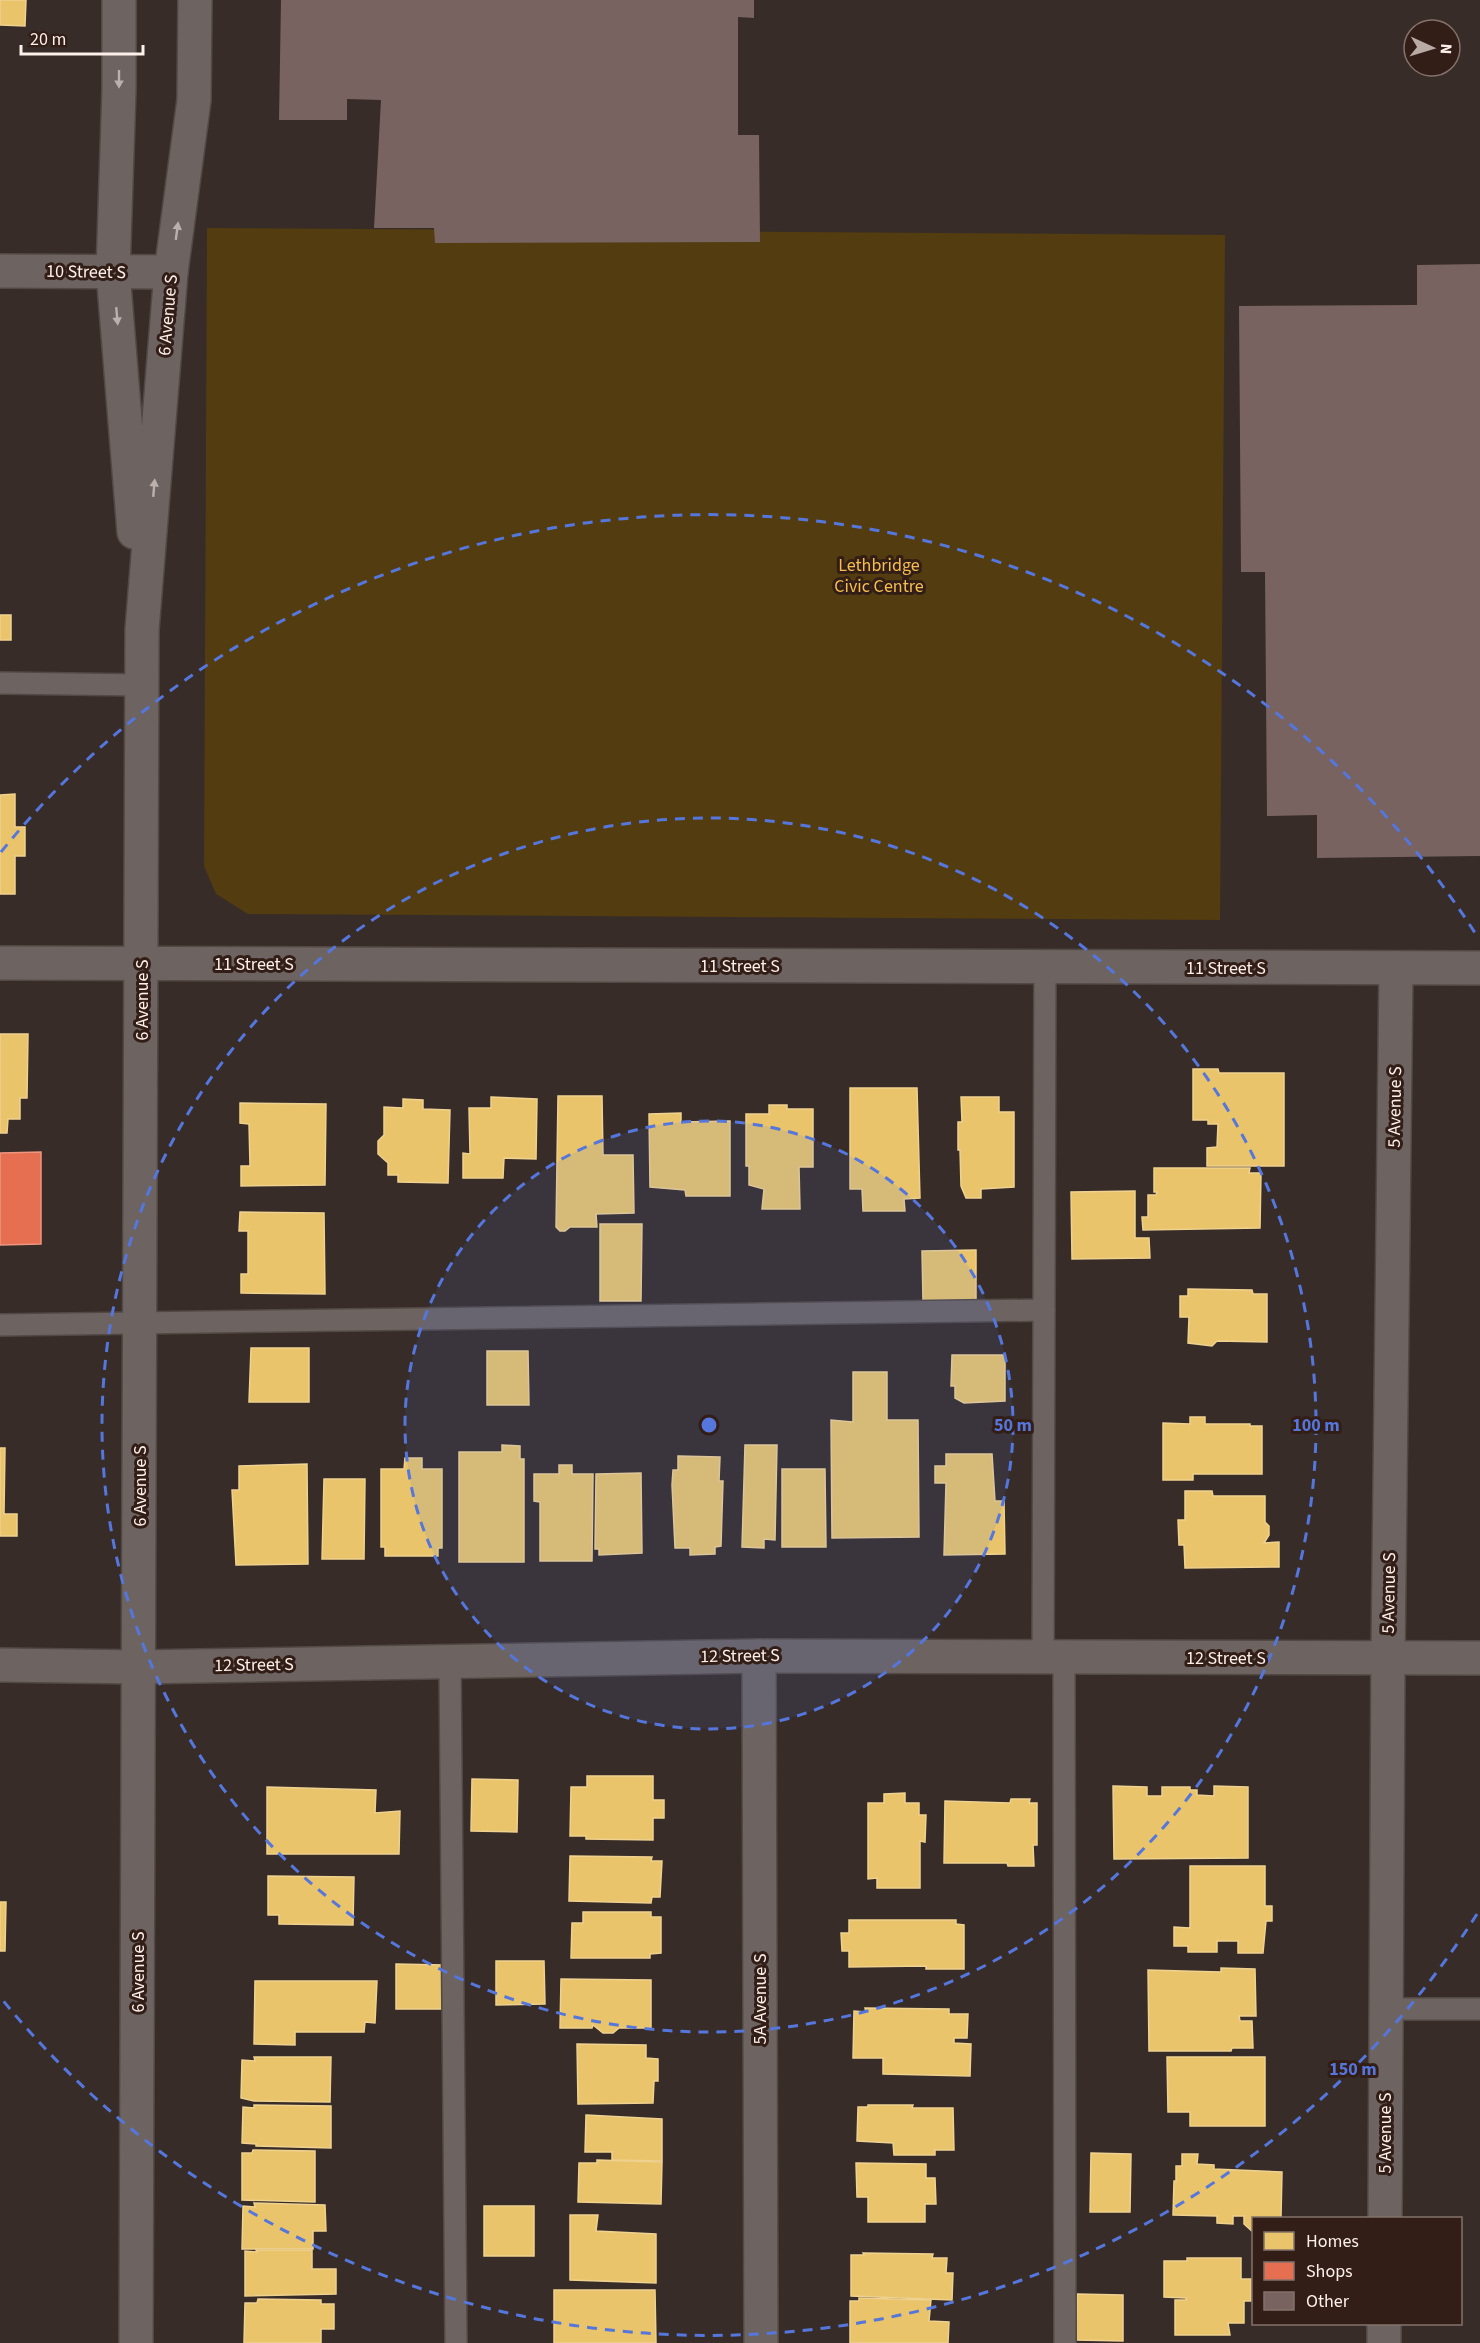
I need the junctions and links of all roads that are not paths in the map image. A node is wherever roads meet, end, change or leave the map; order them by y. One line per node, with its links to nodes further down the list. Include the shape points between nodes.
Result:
1 (119, 0): 4 (street, 6 Avenue S, one-way to 4)
2 (195, 0): 5 (street, 6 Avenue S, one-way to 2, via 194,100)
3 (0, 271): 4 (street, 10 Street S)
4 (113, 272): 5 (street, 10 Street S); 6 (street, 6 Avenue S, one-way to 6)
5 (171, 272): 6 (street, 6 Avenue S, one-way to 5)
6 (142, 630): 8 (street, 6 Avenue S)
7 (0, 683): 8 (lane)
8 (142, 685): 10 (street, 6 Avenue S)
9 (0, 963): 10 (street, 11 Street S)
10 (142, 964): 11 (street, 11 Street S); 15 (street, 6 Avenue S)
11 (1045, 967): 12 (street, 11 Street S); 14 (lane)
12 (1396, 968): 13 (street, 11 Street S); 20 (street, 5 Avenue S)
13 (1480, 968)
14 (1044, 1310): 15 (lane); 18 (lane)
15 (140, 1324): 16 (lane); 23 (street, 6 Avenue S)
16 (0, 1325)
17 (759, 1656): 18 (street, 12 Street S); 21 (street, 12 Street S); 30 (street, 5A Avenue S)
18 (1053, 1657): 20 (street, 12 Street S); 31 (lane)
19 (1480, 1658): 20 (street, 12 Street S)
20 (1388, 1659): 24 (street, 5 Avenue S)
21 (450, 1661): 23 (street, 12 Street S); 29 (lane)
22 (0, 1665): 23 (street, 12 Street S)
23 (139, 1667): 28 (street, 6 Avenue S)
24 (1386, 2009): 25 (lane); 26 (street, 5 Avenue S)
25 (1480, 2009)
26 (1385, 2217)
27 (1384, 2325): 32 (street)
28 (136, 2343)
29 (456, 2343)
30 (761, 2343)
31 (1065, 2343)
32 (1384, 2343)

